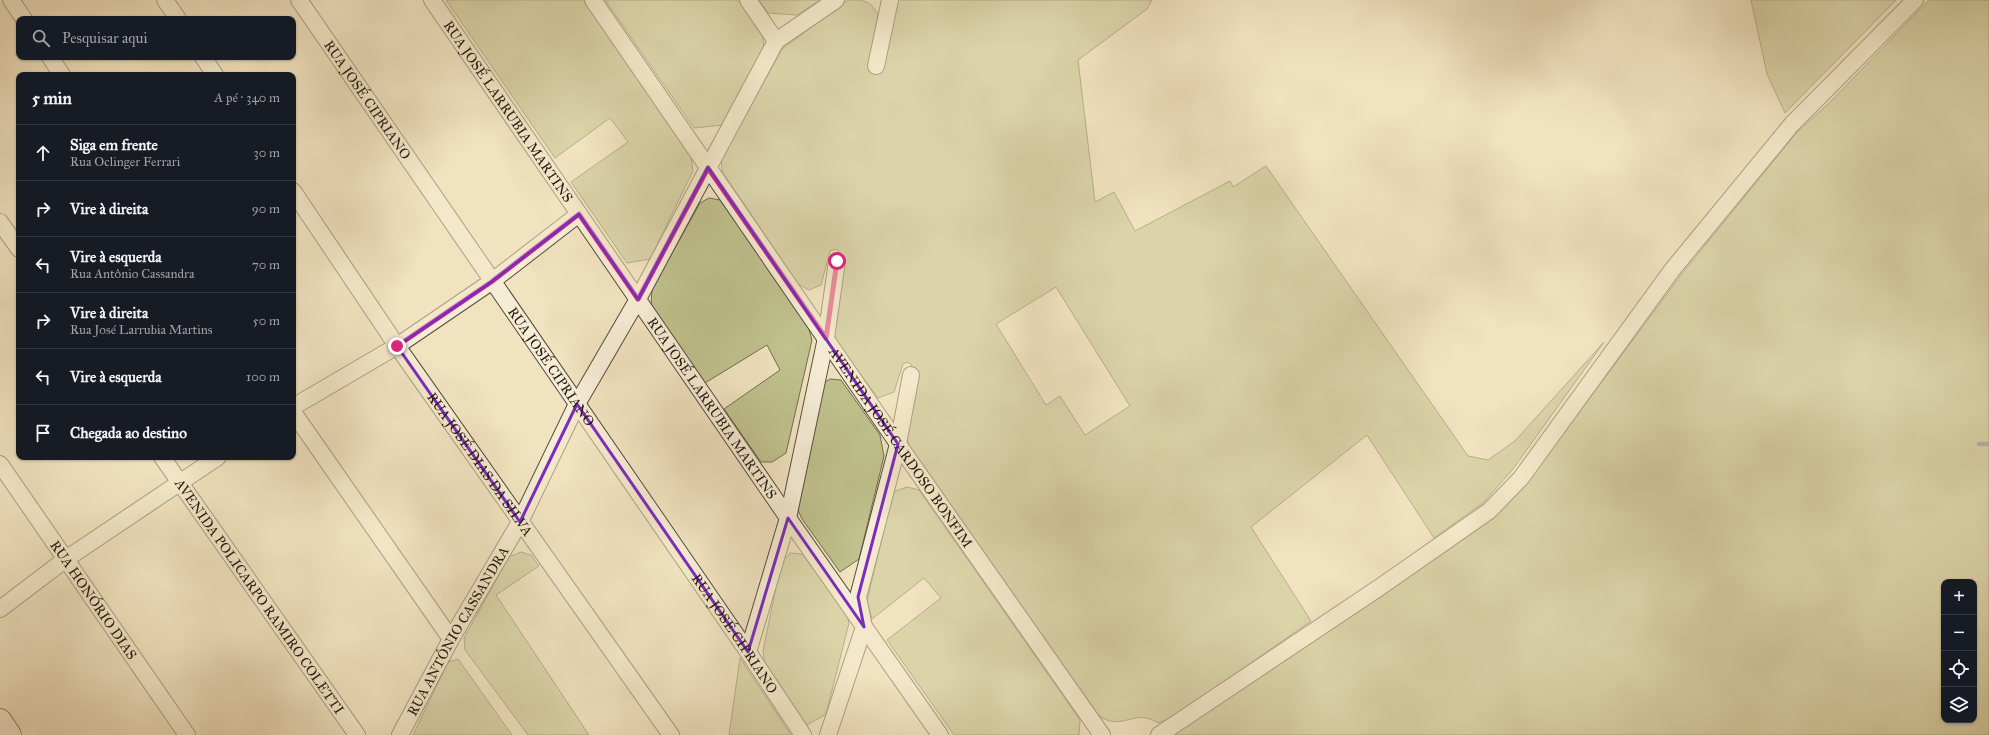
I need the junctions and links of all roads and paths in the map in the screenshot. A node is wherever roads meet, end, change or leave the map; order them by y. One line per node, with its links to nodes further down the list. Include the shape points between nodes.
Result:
1 (11, 0): 10 (street)
2 (165, 0): 11 (street)
3 (299, 0): 24 (street, RUA JOSÉ CIPRIANO)
4 (432, 0): 20 (street, RUA JOSÉ LARRUBIA MARTINS)
5 (592, 0): 18 (street, AVENIDA JOSÉ CARDOSO BONFIM)
6 (748, 0): 12 (street)
7 (836, 0): 12 (street)
8 (890, 0): 15 (street)
9 (1915, 0): 54 (street, via 1792,124 1672,270 1521,478 1488,511)
10 (22, 16)
11 (176, 16)
12 (776, 41): 18 (street, RUA ANTÔNIO CASSANDRA)
13 (52, 60): 16 (street)
14 (205, 60): 17 (street)
15 (876, 66)
16 (60, 72)
17 (213, 72)
18 (708, 168): 25 (street, RUA ANTÔNIO CASSANDRA); 26 (street, AVENIDA JOSÉ CARDOSO BONFIM)
19 (296, 195): 27 (street, RUA JOSÉ DIAS DA SILVA)
20 (579, 214): 24 (street); 25 (street, RUA JOSÉ LARRUBIA MARTINS)
21 (0, 222): 22 (street)
22 (16, 246)
23 (837, 261): 26 (street)
24 (491, 282): 27 (street); 29 (street, RUA JOSÉ CIPRIANO)
25 (638, 299): 29 (street, RUA ANTÔNIO CASSANDRA); 37 (street, RUA JOSÉ LARRUBIA MARTINS)
26 (826, 338): 32 (street, AVENIDA JOSÉ CARDOSO BONFIM); 37 (street)
27 (397, 346): 30 (street); 38 (street, RUA JOSÉ DIAS DA SILVA)
28 (911, 375): 32 (street)
29 (577, 404): 38 (street, RUA ANTÔNIO CASSANDRA); 43 (street, RUA JOSÉ CIPRIANO)
30 (296, 405)
31 (296, 416): 42 (street)
32 (898, 444): 41 (street, via 858,597); 53 (street, AVENIDA JOSÉ CARDOSO BONFIM)
33 (164, 460): 36 (street, AVENIDA POLICARPO RAMIRO COLETTI)
34 (214, 460): 36 (street)
35 (0, 464): 39 (street, RUA HONÓRIO DIAS)
36 (179, 483): 39 (street); 47 (street, AVENIDA POLICARPO RAMIRO COLETTI)
37 (788, 518): 41 (street, RUA JOSÉ LARRUBIA MARTINS); 43 (street)
38 (520, 522): 42 (street, RUA ANTÔNIO CASSANDRA); 49 (street, RUA JOSÉ DIAS DA SILVA)
39 (66, 559): 40 (street); 46 (street, RUA HONÓRIO DIAS)
40 (0, 609)
41 (864, 627): 51 (street); 52 (street, RUA JOSÉ LARRUBIA MARTINS)
42 (452, 639): 48 (street, RUA ANTÔNIO CASSANDRA)
43 (748, 652): 50 (street, RUA JOSÉ CIPRIANO)
44 (0, 720): 45 (street)
45 (10, 735)
46 (187, 735)
47 (357, 735)
48 (400, 735)
49 (671, 735)
50 (803, 735)
51 (828, 735)
52 (940, 735)
53 (1102, 735)
54 (1159, 735)

